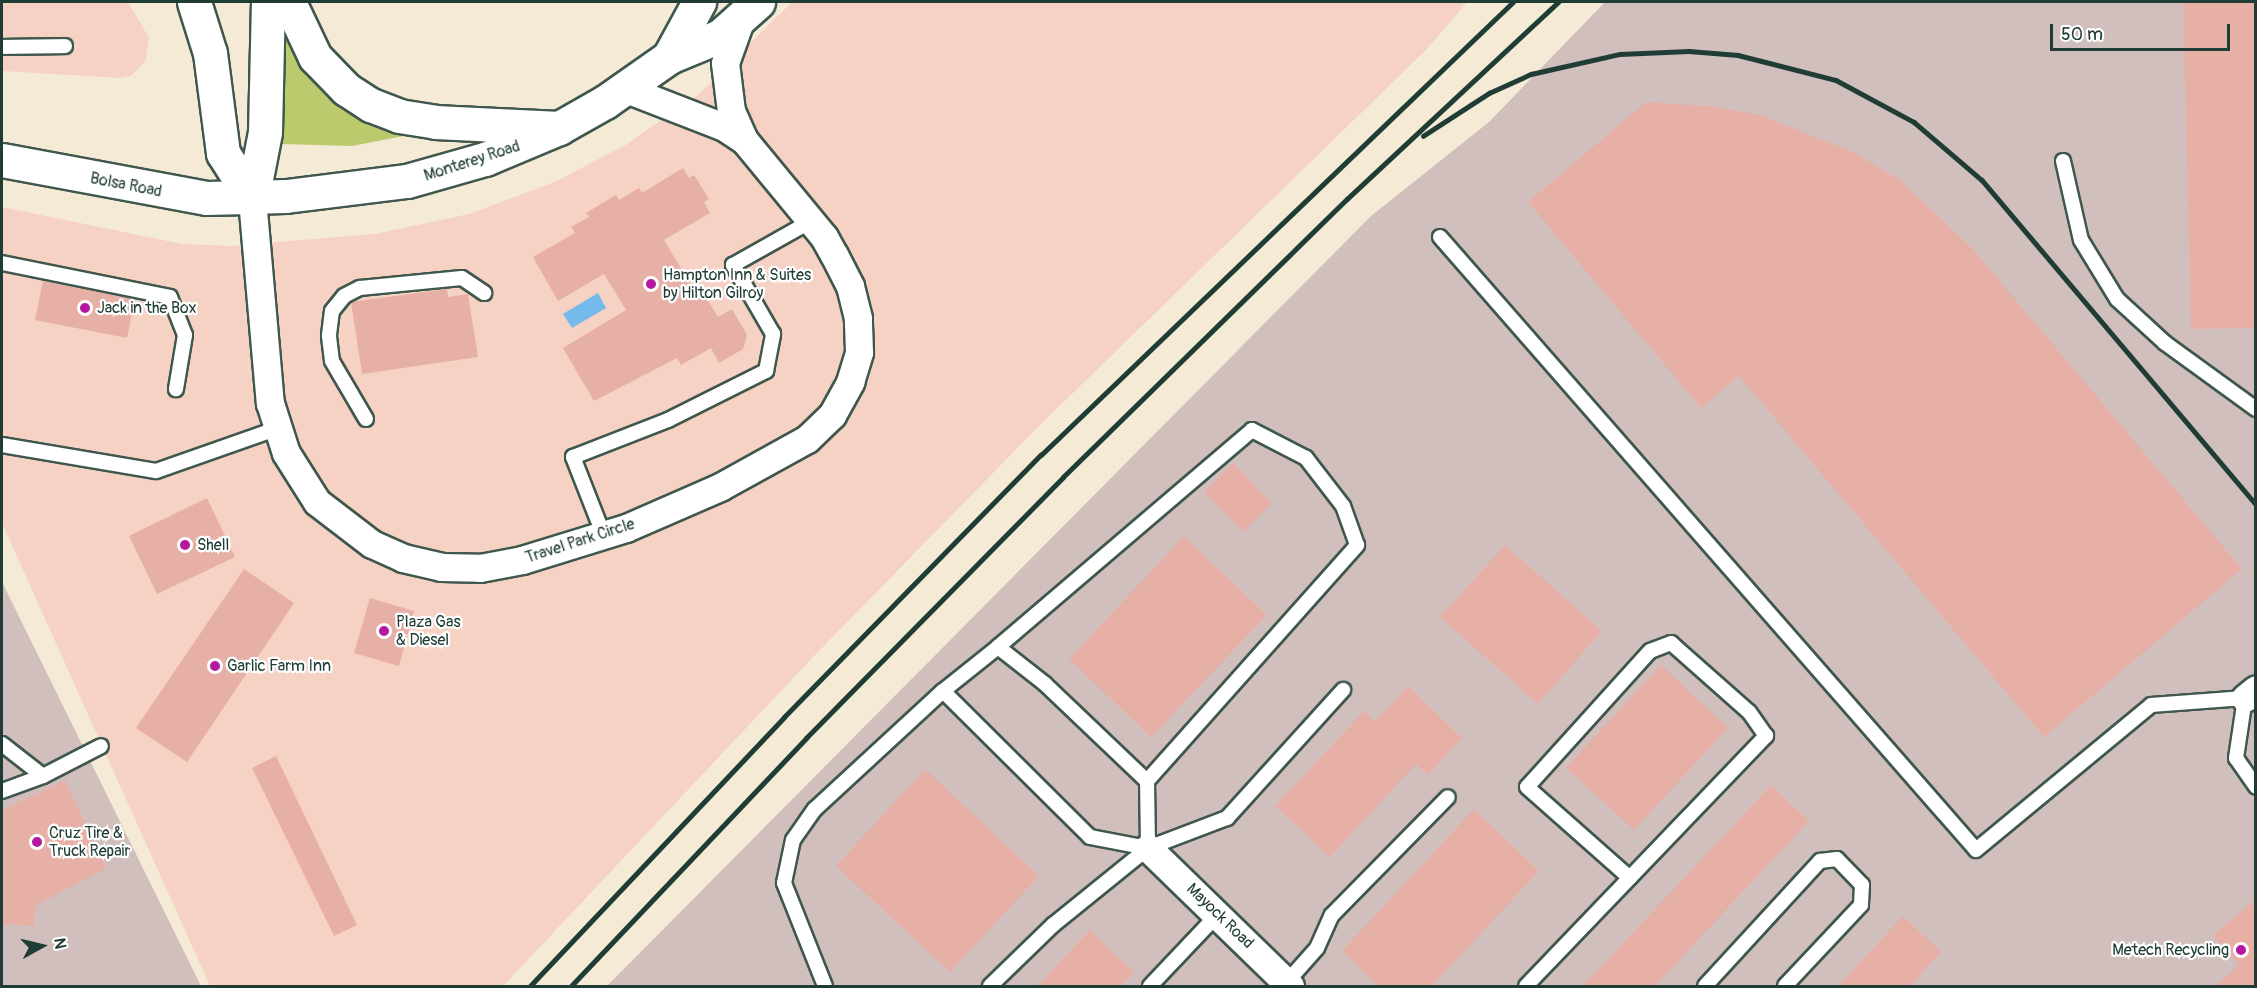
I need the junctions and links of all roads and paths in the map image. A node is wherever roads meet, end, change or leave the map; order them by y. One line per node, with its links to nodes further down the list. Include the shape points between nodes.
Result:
1 (194, 2): 14 (main road, via 210,53 223,153)
2 (268, 2): 14 (main road, via 265,132)
3 (289, 2): 10 (main road, via 315,57 346,89 370,105 399,116 436,122)
4 (699, 2): 8 (main road, Monterey Road)
5 (749, 11): 8 (main road, Monterey Road, via 693,50); 11 (street, Travel Park Circle, via 728,50 724,75 731,111)
6 (65, 46): 7 (lane)
7 (2, 48)
8 (669, 57): 9 (main road, Monterey Road)
9 (626, 89): 10 (main road, Monterey Road); 11 (street, Travel Park Circle, via 724,127)
10 (559, 128): 14 (main road, Monterey Road, via 485,159 415,179)
11 (744, 140): 15 (street, Travel Park Circle)
12 (2, 160): 14 (main road, Bolsa Road, via 175,195)
13 (2062, 161): 20 (lane, via 2080,240 2117,298 2165,343)
14 (252, 199): 22 (street, Travel Park Circle, via 266,378)
15 (811, 221): 24 (street, Travel Park Circle, via 850,286 858,318 859,352 850,382 831,415 807,439 775,459 680,506); 24 (lane, via 733,265 773,334 766,371 668,420 573,457)
16 (1440, 237): 28 (lane, via 1976,850 2151,705)
17 (2, 262): 19 (lane, via 170,297 185,335)
18 (484, 292): 21 (lane, via 462,278 360,288 344,296 332,310 332,361)
19 (176, 389)
20 (2256, 409)
21 (366, 419)
22 (276, 429): 23 (lane, via 156,471); 24 (street, Travel Park Circle, via 298,477 317,502 345,526 403,558 441,567 480,568)
23 (2, 445)
24 (604, 536)
25 (998, 647): 27 (lane); 32 (lane, via 1045,684); 32 (lane, via 1252,430 1306,458 1343,506 1357,545)
26 (1343, 690): 36 (lane, via 1227,818)
27 (943, 691): 36 (lane, via 1090,837); 40 (lane, via 815,809 793,840 784,883)
28 (2250, 694): 33 (lane, via 2236,758)
29 (2, 744): 31 (lane)
30 (101, 746): 31 (lane)
31 (43, 776): 34 (lane)
32 (1147, 781): 36 (lane)
33 (2256, 788)
34 (2, 791)
35 (1448, 797): 39 (lane, via 1332,915 1317,948)
36 (1148, 848): 38 (street, Mayock Road); 41 (lane, via 1053,925)
37 (1630, 878): 37 (lane, via 1527,787 1650,651 1671,644 1749,712 1766,736); 43 (lane)
38 (1218, 914): 39 (street, Mayock Road); 42 (lane)
39 (1288, 985)
40 (825, 987)
41 (990, 987)
42 (1150, 987)
43 (1526, 987)
44 (1705, 987): 45 (lane, via 1820,861 1837,859 1862,885 1861,905)
45 (1785, 987)

